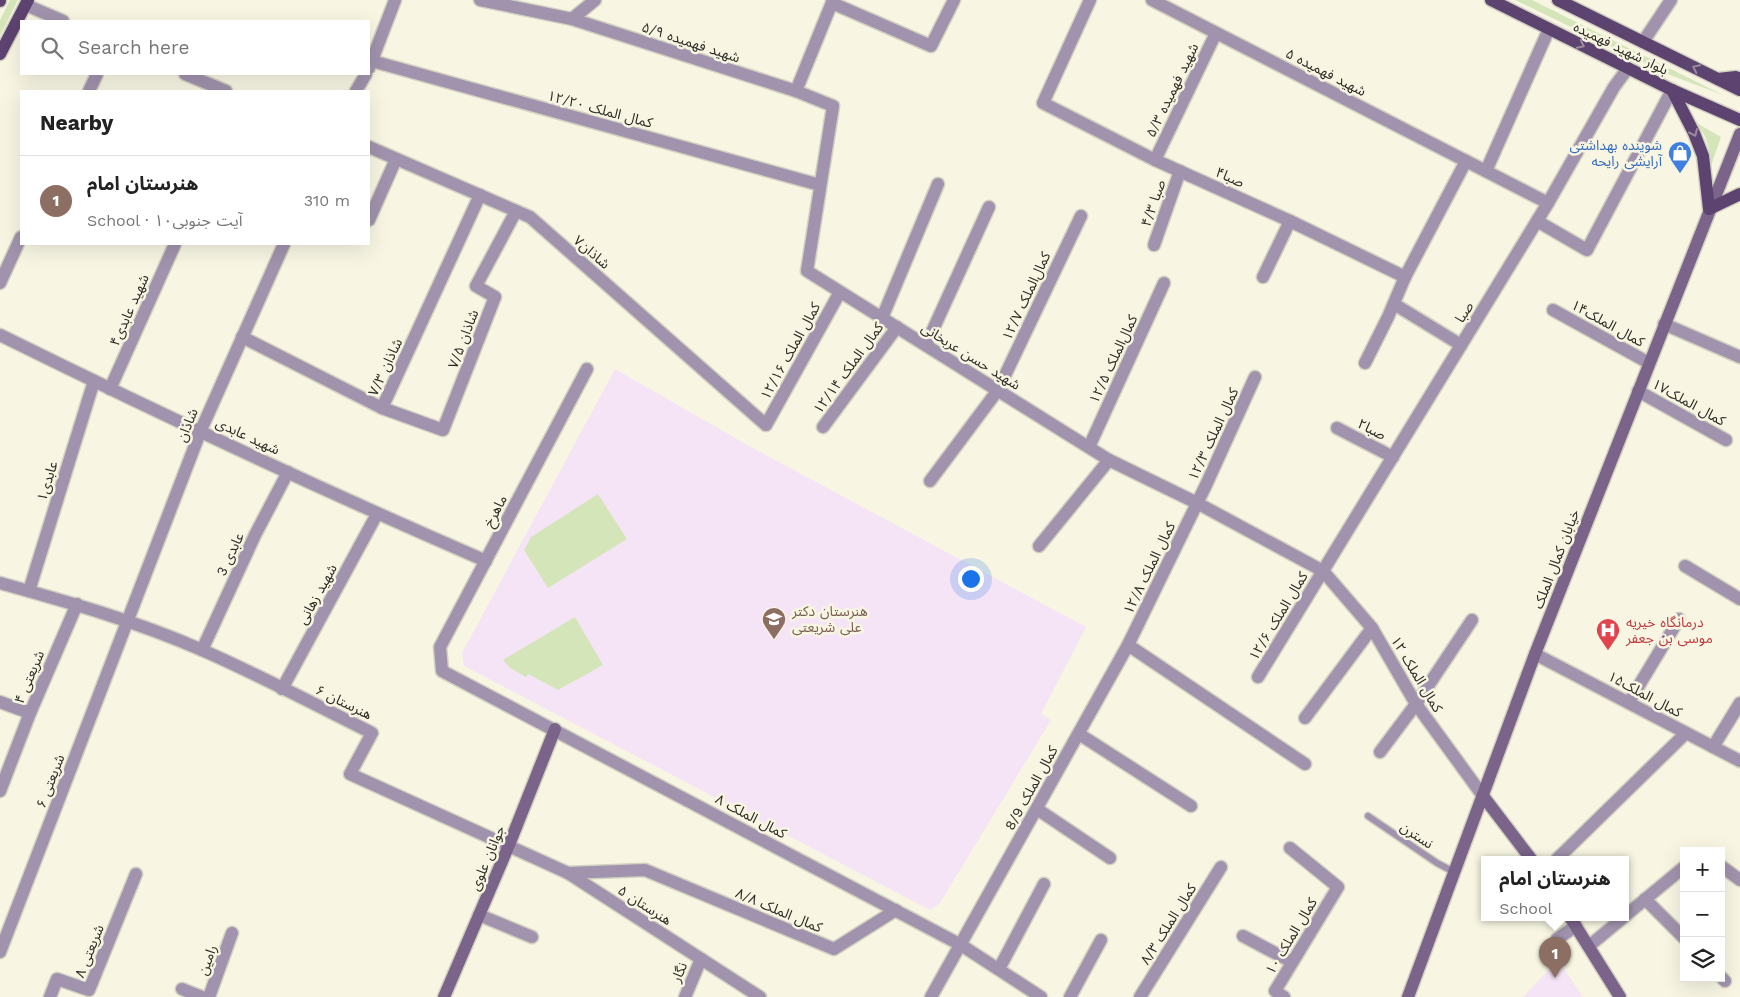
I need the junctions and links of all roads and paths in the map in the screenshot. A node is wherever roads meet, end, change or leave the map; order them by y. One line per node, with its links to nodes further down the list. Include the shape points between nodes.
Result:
1 (395, 0): 18 (street)
2 (480, 0): 12 (street, شهید فهمیده ۵/۹)
3 (595, 0): 12 (street)
4 (954, 0): 10 (street, via 931,46)
5 (1090, 0): 35 (street, صبا۴, via 1043,103)
6 (1152, 0): 15 (street, شهید فهمیده ۵)
7 (1491, 0): 14 (main road, بلوار شهید فهمیده)
8 (1558, 0): 16 (main road, بلوار شهید فهمیده)
9 (1671, 0): 16 (street)
10 (833, 1): 30 (street)
11 (27, 2): 13 (street); 17 (main road)
12 (572, 19): 30 (street, شهید فهمیده ۵/۹)
13 (61, 20)
14 (1549, 29): 19 (main road, بلوار شهید فهمیده, one-way to 19); 38 (street)
15 (1216, 33): 35 (street, شهید فهمیده ۵/۳); 36 (street, شهید فهمیده ۵)
16 (1643, 42): 24 (main road, بلوار شهید فهمیده, one-way to 16)
17 (0, 54)
18 (371, 65): 40 (street, کمال الملک ۱۲/۲۰)
19 (1628, 68): 28 (main road, بلوار شهید فهمیده); 43 (street, صبا)
20 (97, 75): 25 (street)
21 (187, 75): 26 (street)
22 (365, 75): 27 (street)
23 (1740, 78): 24 (main road)
24 (1718, 79): 29 (main road, بلوار شهید فهمیده)
25 (89, 90)
26 (224, 90)
27 (357, 90)
28 (1672, 90): 31 (main road, بلوار شهید فهمیده); 45 (main road, one-way to 45, via 1703,156); 50 (street, via 1587,250)
29 (1740, 90)
30 (796, 91): 40 (street, شهید فهمیده ۵/۹, via 834,106)
31 (1740, 120)
32 (1740, 134): 45 (main road, خیابان کمال الملک)
33 (370, 147): 34 (street, شاذان۷)
34 (396, 159): 42 (street, شاذان۷); 48 (street)
35 (1155, 160): 37 (street, صبا۴)
36 (1466, 161): 38 (street, شهید فهمیده ۵); 56 (street)
37 (1180, 171): 49 (street, صبا۴); 54 (street, صبا ۴/۳)
38 (1486, 172): 43 (street, شهید فهمیده ۵)
39 (938, 184): 62 (street)
40 (820, 185): 59 (street, شهید حسن عربخانی, via 807,271)
41 (1740, 194): 45 (main road)
42 (480, 195): 46 (street, شاذان۷); 78 (street, شاذان ۷/۳)
43 (1548, 203): 50 (street, صبا)
44 (988, 207): 67 (street)
45 (1709, 209): 63 (main road, خیابان کمال الملک)
46 (516, 211): 78 (street, شاذان ۷/۵, via 476,286 495,297 444,430); 79 (street, شاذان۷, via 530,217)
47 (1081, 216): 76 (street, کمال‌الملک ۱۲/۷)
48 (370, 218)
49 (1290, 221): 55 (street); 56 (street, صبا۴)
50 (1538, 221): 68 (street, صبا)
51 (20, 239): 58 (street)
52 (175, 245): 75 (street, شهید عابدی۴)
53 (284, 245): 66 (street, شاذان)
54 (1154, 245)
55 (1263, 277)
56 (1405, 277): 60 (street)
57 (1164, 282): 84 (street, کمال‌الملک ۱۲/۵)
58 (0, 283)
59 (840, 292): 62 (street, شهید حسن عربخانی); 79 (street, کمال الملک ۱۲/۱۶)
60 (1394, 304): 68 (street); 70 (street)
61 (1553, 310): 71 (street, کمال الملک۱۴)
62 (882, 318): 64 (street, شهید حسن عربخانی)
63 (1664, 324): 69 (street); 71 (main road, خیابان کمال الملک)
64 (897, 327): 67 (street, شهید حسن عربخانی); 80 (street, کمال الملک ۱۲/۱۴)
65 (0, 335): 74 (street, شهید عابدی)
66 (242, 337): 78 (street, شاذان ۷/۳); 82 (street, شاذان)
67 (926, 345): 76 (street, شهید حسن عربخانی)
68 (1461, 345): 85 (street, صبا)
69 (1740, 357)
70 (1365, 363)
71 (1649, 363): 77 (main road, خیابان کمال الملک)
72 (587, 369): 92 (street, ماهرخ)
73 (1255, 377): 89 (street, کمال الملک ۱۲/۳)
74 (94, 381): 75 (street, شهید عابدی); 96 (street, عابدی۱)
75 (110, 389): 82 (street, شهید عابدی)
76 (998, 390): 84 (street, شهید حسن عربخانی); 88 (street, کمال‌الملک ۱۲/۷)
77 (1638, 391): 83 (street, کمال الملک۱۷); 105 (main road, خیابان کمال الملک)
78 (382, 408)
79 (766, 425)
80 (823, 427)
81 (1337, 428): 85 (street, صبا۲)
82 (200, 430): 87 (street, شهید عابدی); 101 (street, شاذان)
83 (1726, 440)
84 (1089, 447): 86 (street, شهید حسن عربخانی)
85 (1393, 456): 94 (street, صبا)
86 (1109, 460): 89 (street, شهید حسن عربخانی); 91 (street)
87 (288, 472): 90 (street, شهید عابدی); 104 (street, عابدی 3)
88 (930, 481)
89 (1197, 503): 94 (street, شهید حسن عربخانی); 103 (street, کمال الملک ۱۲/۸)
90 (377, 514): 92 (street, شهید عابدی); 108 (street, شهید زهانی)
91 (1039, 546)
92 (486, 561): 106 (street, ماهرخ, via 440,647)
93 (1685, 566): 97 (street)
94 (1323, 571): 102 (street, کمال الملک ۱۲); 107 (street, کمال الملک ۱۲/۶)
95 (0, 583): 96 (street, هنرستان ۶)
96 (29, 591): 98 (street, هنرستان ۶)
97 (1740, 599)
98 (77, 604): 101 (street, هنرستان ۶); 113 (street, شریعتی ۴)
99 (1679, 619): 110 (street)
100 (1472, 620): 112 (street)
101 (128, 621): 104 (street, هنرستان ۶); 154 (street, شریعتی ۶)
102 (1372, 628): 112 (street, کمال الملک ۱۲); 114 (street)
103 (1128, 646): 117 (street, کمال الملک 8/9); 121 (street)
104 (202, 650): 108 (street, هنرستان ۶)
105 (1535, 654): 110 (street, کمال الملک۱۵); 123 (main road, خیابان کمال الملک)
106 (442, 671): 115 (street, کمال الملک ۸)
107 (1258, 677)
108 (282, 689): 127 (street, هنرستان ۶, via 372,733 350,774)
109 (0, 702): 113 (street)
110 (1629, 702): 116 (street, کمال الملک۱۵)
111 (1740, 703): 118 (street)
112 (1416, 704): 119 (street); 123 (street, کمال الملک ۱۲)
113 (30, 713): 122 (street, شریعتی ۴)
114 (1305, 718)
115 (554, 729): 127 (main road, جوانان علوی); 141 (street, کمال الملک ۸)
116 (1686, 733): 118 (street, کمال الملک۱۵); 130 (street)
117 (1079, 734): 124 (street); 125 (street, کمال الملک 8/9)
118 (1714, 747): 120 (street, کمال الملک۱۵)
119 (1380, 752)
120 (1740, 761)
121 (1306, 764)
122 (1, 788)
123 (1483, 796): 129 (main road); 135 (main road, خیابان کمال الملک)
124 (1191, 806)
125 (1037, 809): 131 (street); 152 (street, کمال الملک 8/9)
126 (1368, 816): 135 (lane, نسترن)
127 (509, 845): 136 (street, هنرستان ۵); 143 (main road, جوانان علوی)
128 (1290, 848): 156 (street, کمال الملک ۱۰, via 1338,887)
129 (1529, 856)
130 (1559, 856)
131 (1110, 858)
132 (1221, 867): 168 (street, کمال الملک ۸/۳)
133 (1725, 869): 138 (street)
134 (1680, 870): 140 (street)
135 (1454, 872): 170 (main road, خیابان کمال الملک)
136 (568, 873): 141 (street, کمال الملک ۸/۸, via 645,870 834,949); 155 (street, هنرستان ۵)
137 (136, 874): 160 (street, شریعتی ۸, via 90,990 57,979)
138 (1740, 880)
139 (1044, 884): 157 (street)
140 (1645, 899): 142 (street); 148 (street)
141 (896, 910): 152 (street, کمال الملک ۸)
142 (1629, 912)
143 (479, 915): 149 (street); 163 (main road, جوانان علوی)
144 (1573, 921): 150 (street); 153 (main road)
145 (1618, 921): 153 (street)
146 (232, 934): 162 (street, رامین)
147 (1242, 936): 156 (street)
148 (1683, 937)
149 (532, 938)
150 (1556, 939)
151 (1102, 940): 167 (street)
152 (961, 945): 157 (street, کمال الملک ۸); 166 (street, کمال الملک 8/9)
153 (1589, 946): 171 (main road)
154 (0, 952)
155 (701, 959): 164 (street, نگار); 165 (street, هنرستان ۵)
156 (1292, 962): 169 (street, کمال الملک ۱۰, via 1275,991)
157 (999, 970): 159 (street, کمال الملک ۸)
158 (182, 988): 161 (street)
159 (1036, 996)
160 (50, 997)
161 (202, 997)
162 (210, 997)
163 (444, 997)
164 (684, 997)
165 (760, 997)
166 (931, 997)
167 (1070, 997)
168 (1140, 997)
169 (1284, 997)
170 (1408, 997)
171 (1620, 997)

